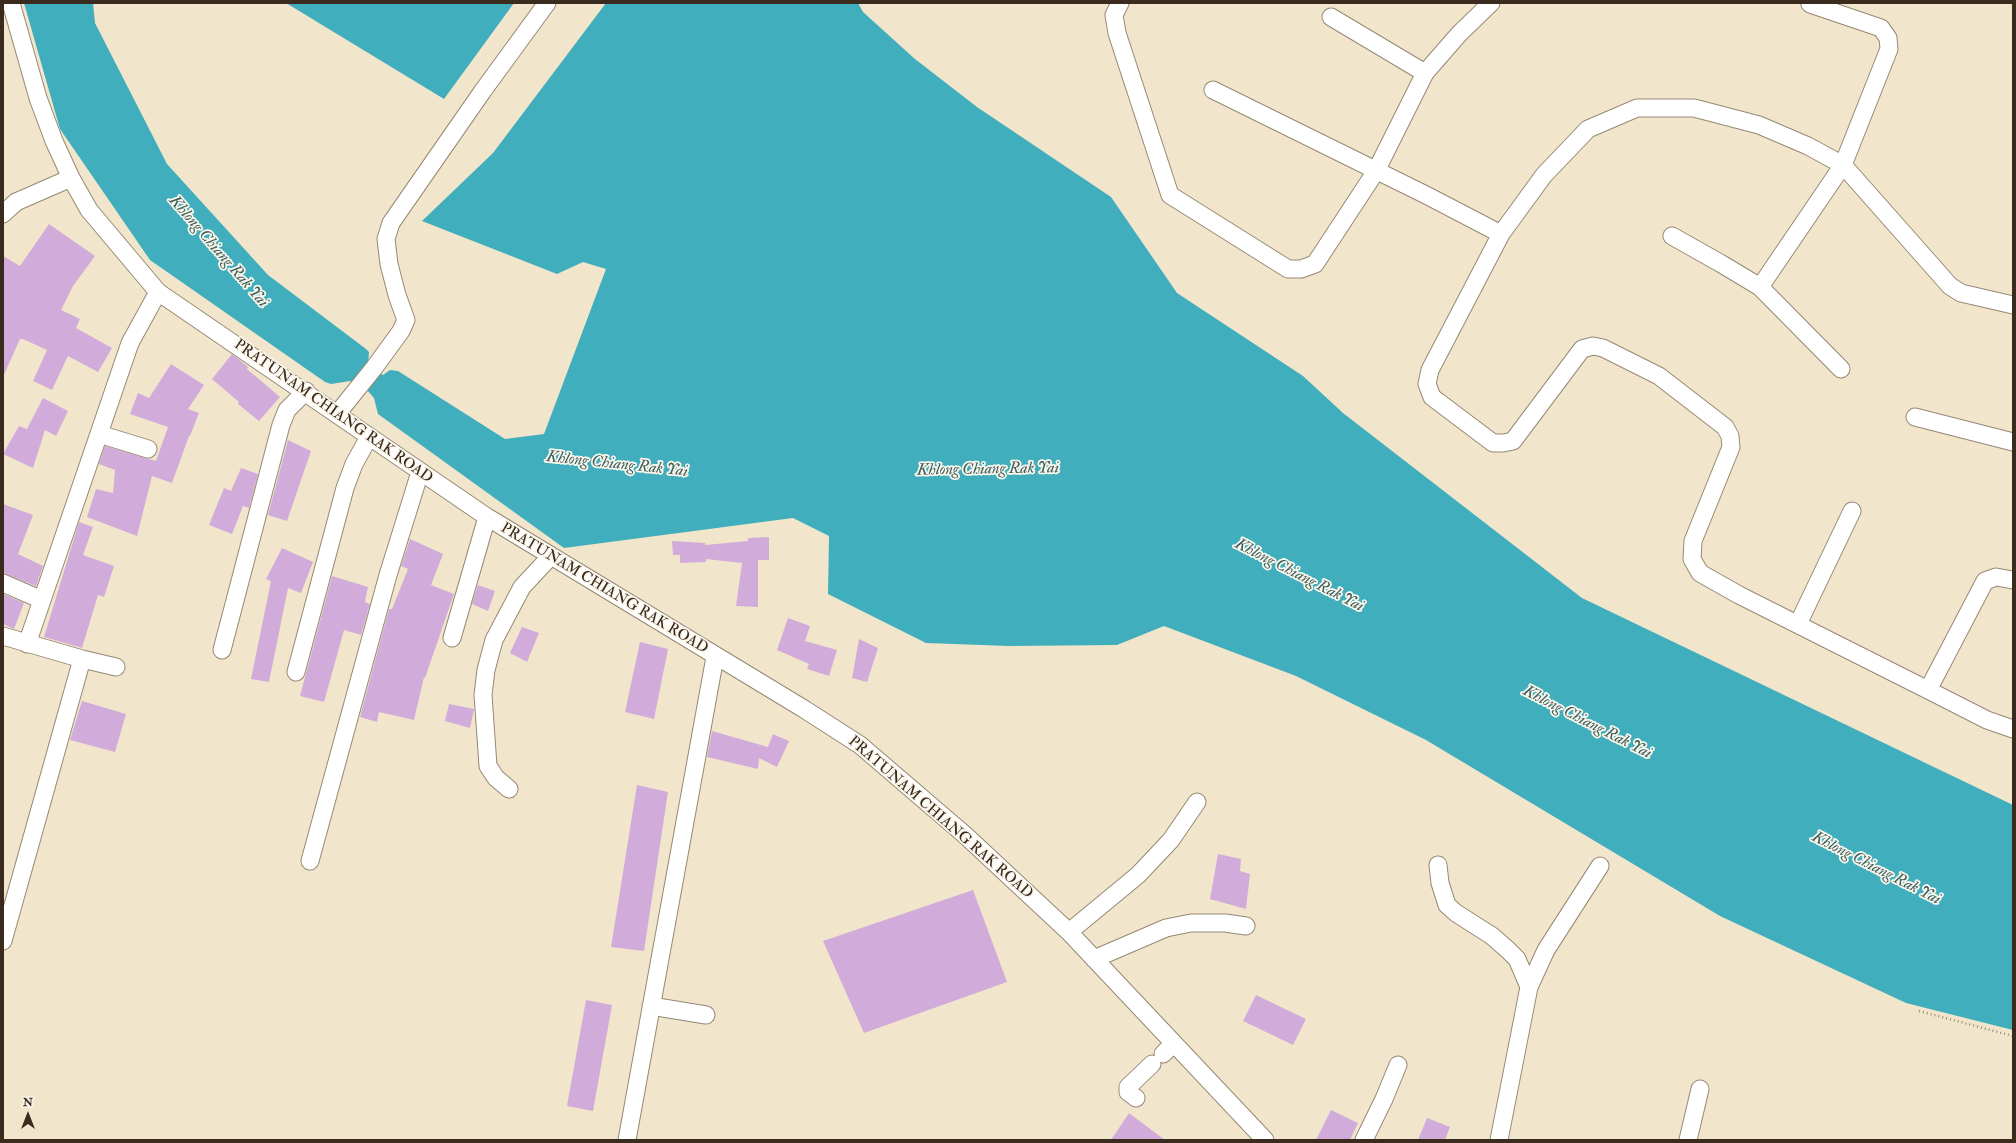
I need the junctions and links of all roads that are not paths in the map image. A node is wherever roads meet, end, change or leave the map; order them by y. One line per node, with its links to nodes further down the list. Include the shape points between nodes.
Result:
1 (11, 3): 11 (street, PRATUNAM CHIANG RAK ROAD, via 38,98)
2 (547, 3): 20 (street, via 391,223 386,239 389,264 406,320 401,331 360,388)
3 (1120, 3): 10 (street, via 1114,15 1117,33 1170,195 1288,269 1301,270 1315,264)
4 (1491, 3): 7 (street, via 1459,34)
5 (1810, 4): 9 (street, via 1881,28 1888,38 1889,49)
6 (1331, 17): 7 (street)
7 (1425, 73): 10 (street)
8 (1213, 90): 10 (street)
9 (1843, 164): 13 (street, via 1759,125 1694,108 1637,108 1588,130 1544,175); 15 (street); 17 (street, via 1950,286 1961,293)
10 (1376, 171): 13 (street)
11 (70, 178): 12 (street, via 16,202); 16 (street, PRATUNAM CHIANG RAK ROAD, via 89,210)
12 (3, 214)
13 (1501, 234): 33 (street, via 1430,370 1427,384 1432,397 1493,443 1503,443 1513,441 1582,349 1593,346 1603,348 1659,376 1725,427 1730,436 1731,447 1693,541 1692,559 1700,573 1739,596)
14 (1672, 236): 15 (street)
15 (1760, 287): 18 (street)
16 (158, 292): 19 (street, PRATUNAM CHIANG RAK ROAD); 22 (street, via 130,343)
17 (2013, 305)
18 (1840, 369)
19 (306, 391): 20 (street, PRATUNAM CHIANG RAK ROAD); 37 (street, via 287,410 280,425)
20 (337, 414): 23 (street, PRATUNAM CHIANG RAK ROAD)
21 (1915, 417): 24 (street)
22 (99, 434): 25 (street); 32 (street)
23 (369, 437): 26 (street, PRATUNAM CHIANG RAK ROAD); 41 (street, via 354,464 345,488)
24 (2013, 442)
25 (148, 450)
26 (420, 472): 28 (street, PRATUNAM CHIANG RAK ROAD); 46 (street, via 388,574)
27 (1852, 511): 33 (street)
28 (487, 517): 29 (street, PRATUNAM CHIANG RAK ROAD); 35 (street)
29 (550, 557): 38 (street, PRATUNAM CHIANG RAK ROAD); 44 (street, via 522,587 494,640 486,670 483,695 488,766 496,778)
30 (2013, 580): 42 (street, via 1996,577 1985,581)
31 (3, 583): 32 (street)
32 (42, 600): 36 (street)
33 (1798, 624): 42 (street)
34 (3, 636): 36 (street)
35 (452, 638)
36 (27, 644): 39 (street)
37 (222, 650)
38 (715, 657): 50 (street, PRATUNAM CHIANG RAK ROAD, via 860,745 965,835); 54 (street)
39 (82, 658): 40 (street); 51 (street)
40 (116, 667)
41 (296, 672)
42 (1928, 690): 43 (street, via 1987,720)
43 (2013, 729)
44 (509, 789)
45 (1198, 802): 50 (street, via 1171,840 1138,875)
46 (310, 861)
47 (1438, 865): 53 (street, via 1447,905 1492,936 1517,959)
48 (1600, 866): 53 (street, via 1546,950)
49 (1246, 926): 52 (street, via 1191,923 1166,928)
50 (1069, 932): 52 (street, PRATUNAM CHIANG RAK ROAD)
51 (3, 941)
52 (1094, 959): 56 (street, PRATUNAM CHIANG RAK ROAD)
53 (1529, 987): 63 (street)
54 (651, 1006): 55 (street); 60 (street)
55 (706, 1015)
56 (1163, 1054): 59 (street, via 1128,1086 1128,1092); 61 (street, PRATUNAM CHIANG RAK ROAD)
57 (1398, 1065): 62 (street)
58 (1700, 1089): 64 (street)
59 (1136, 1098)
60 (627, 1140)
61 (1265, 1140)
62 (1364, 1140)
63 (1499, 1140)
64 (1688, 1140)

